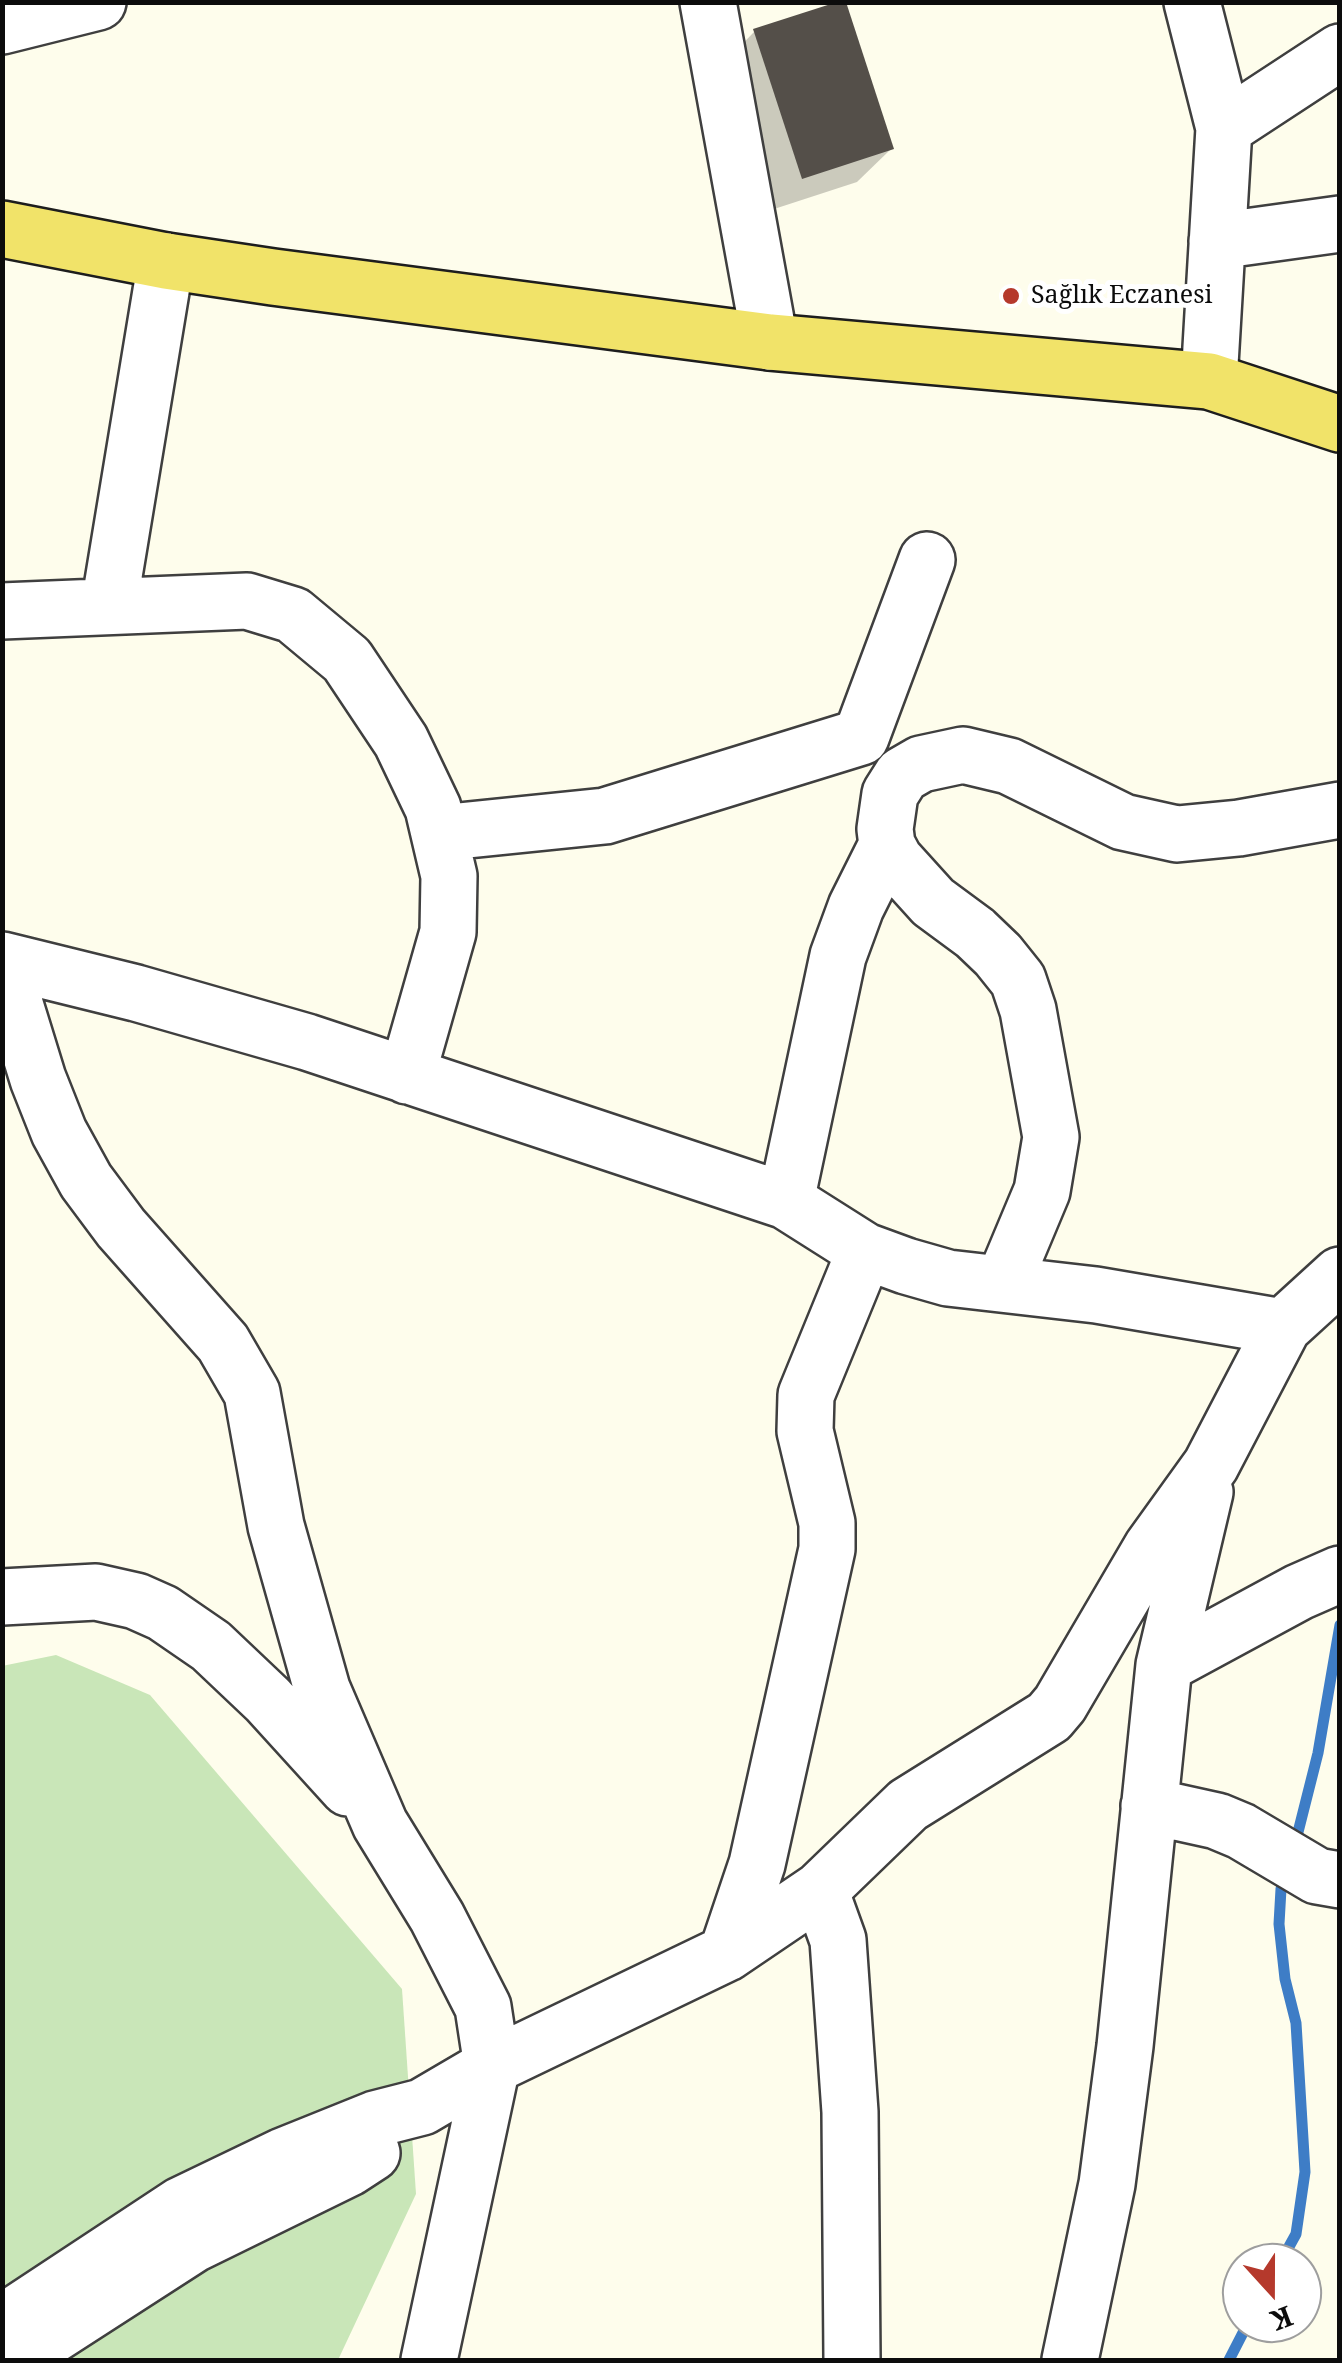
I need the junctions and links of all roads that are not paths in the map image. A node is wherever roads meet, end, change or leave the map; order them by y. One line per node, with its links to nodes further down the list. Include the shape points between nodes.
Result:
1 (98, 2): 4 (street)
2 (708, 2): 11 (street)
3 (1192, 2): 6 (street)
4 (2, 26)
5 (1340, 52): 6 (street)
6 (1224, 128): 9 (street)
7 (1340, 224): 9 (street)
8 (2, 229): 10 (main road)
9 (1217, 242): 12 (street)
10 (166, 261): 11 (main road); 15 (street)
11 (770, 342): 12 (main road)
12 (1209, 381): 13 (main road)
13 (1340, 424)
14 (927, 560): 17 (street)
15 (109, 606): 16 (street); 20 (street, via 247,601 293,614 347,660 369,692 401,740)
16 (2, 611)
17 (860, 737): 18 (street); 20 (street, via 606,816)
18 (902, 775): 19 (street, via 962,755 1009,766 1123,822 1177,834); 21 (street, via 890,794)
19 (1340, 810)
20 (440, 833): 23 (street, via 449,876 448,932)
21 (887, 845): 24 (street, via 838,956); 27 (street, via 933,902 998,955 1018,980 1028,1010 1051,1138 1042,1191)
22 (2, 961): 23 (street); 34 (street, via 38,1079 86,1181 223,1343 252,1393 290,1584 322,1688)
23 (408, 1076): 24 (street)
24 (786, 1201): 25 (street)
25 (864, 1252): 27 (street, via 948,1278); 37 (street, via 806,1395 805,1430 828,1523 827,1549 757,1864)
26 (1340, 1275): 28 (street)
27 (1002, 1284): 28 (street)
28 (1284, 1327): 29 (street)
29 (1211, 1465): 32 (street); 36 (street, via 1152,1546 1049,1717 908,1805)
30 (1319, 1583): 32 (street)
31 (2, 1597): 34 (street, via 96,1592 162,1613 211,1646 268,1700)
32 (1164, 1665): 33 (street)
33 (1149, 1806): 35 (street, via 1217,1821); 44 (street, via 1109,2167)
34 (380, 1824): 38 (street, via 483,2007)
35 (1328, 1878)
36 (820, 1890): 37 (street); 43 (street, via 838,1940 850,2112)
37 (728, 1952): 38 (street)
38 (492, 2066): 39 (street); 42 (street)
39 (422, 2107): 40 (street, via 283,2156 181,2205); 41 (street, via 392,2140 349,2168 194,2244)
40 (2, 2323)
41 (14, 2360)
42 (428, 2360)
43 (852, 2360)
44 (1070, 2360)

